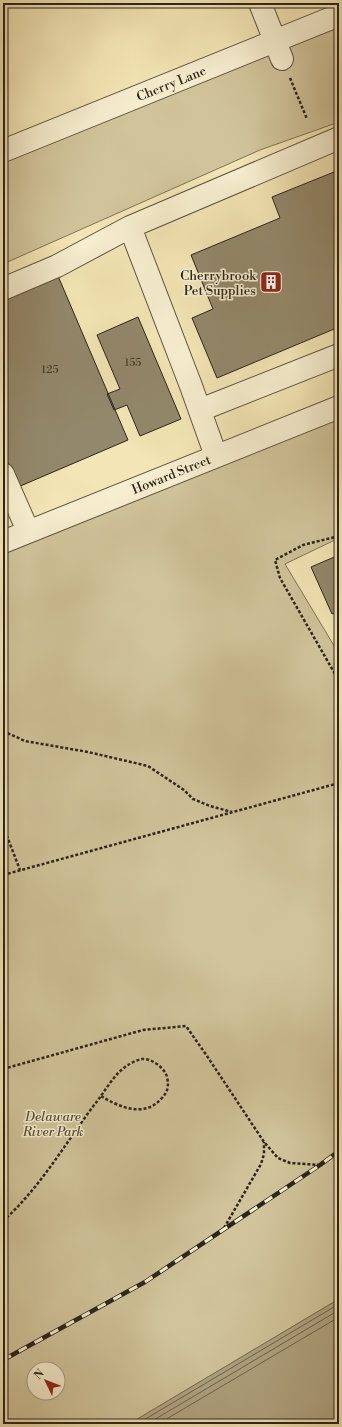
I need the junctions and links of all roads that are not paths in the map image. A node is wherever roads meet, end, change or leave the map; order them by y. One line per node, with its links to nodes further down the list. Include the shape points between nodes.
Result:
1 (260, 3): 3 (street)
2 (339, 15): 3 (street, Cherry Lane)
3 (279, 50): 5 (street, Cherry Lane)
4 (339, 138): 6 (street)
5 (3, 151)
6 (130, 228): 7 (street, via 57,266); 10 (street)
7 (3, 289)
8 (339, 355): 10 (street)
9 (339, 407): 11 (street, Howard Street)
10 (200, 410): 11 (street)
11 (216, 456): 13 (street, Howard Street)
12 (3, 474): 13 (street)
13 (28, 532): 14 (street, Howard Street)
14 (3, 542)

